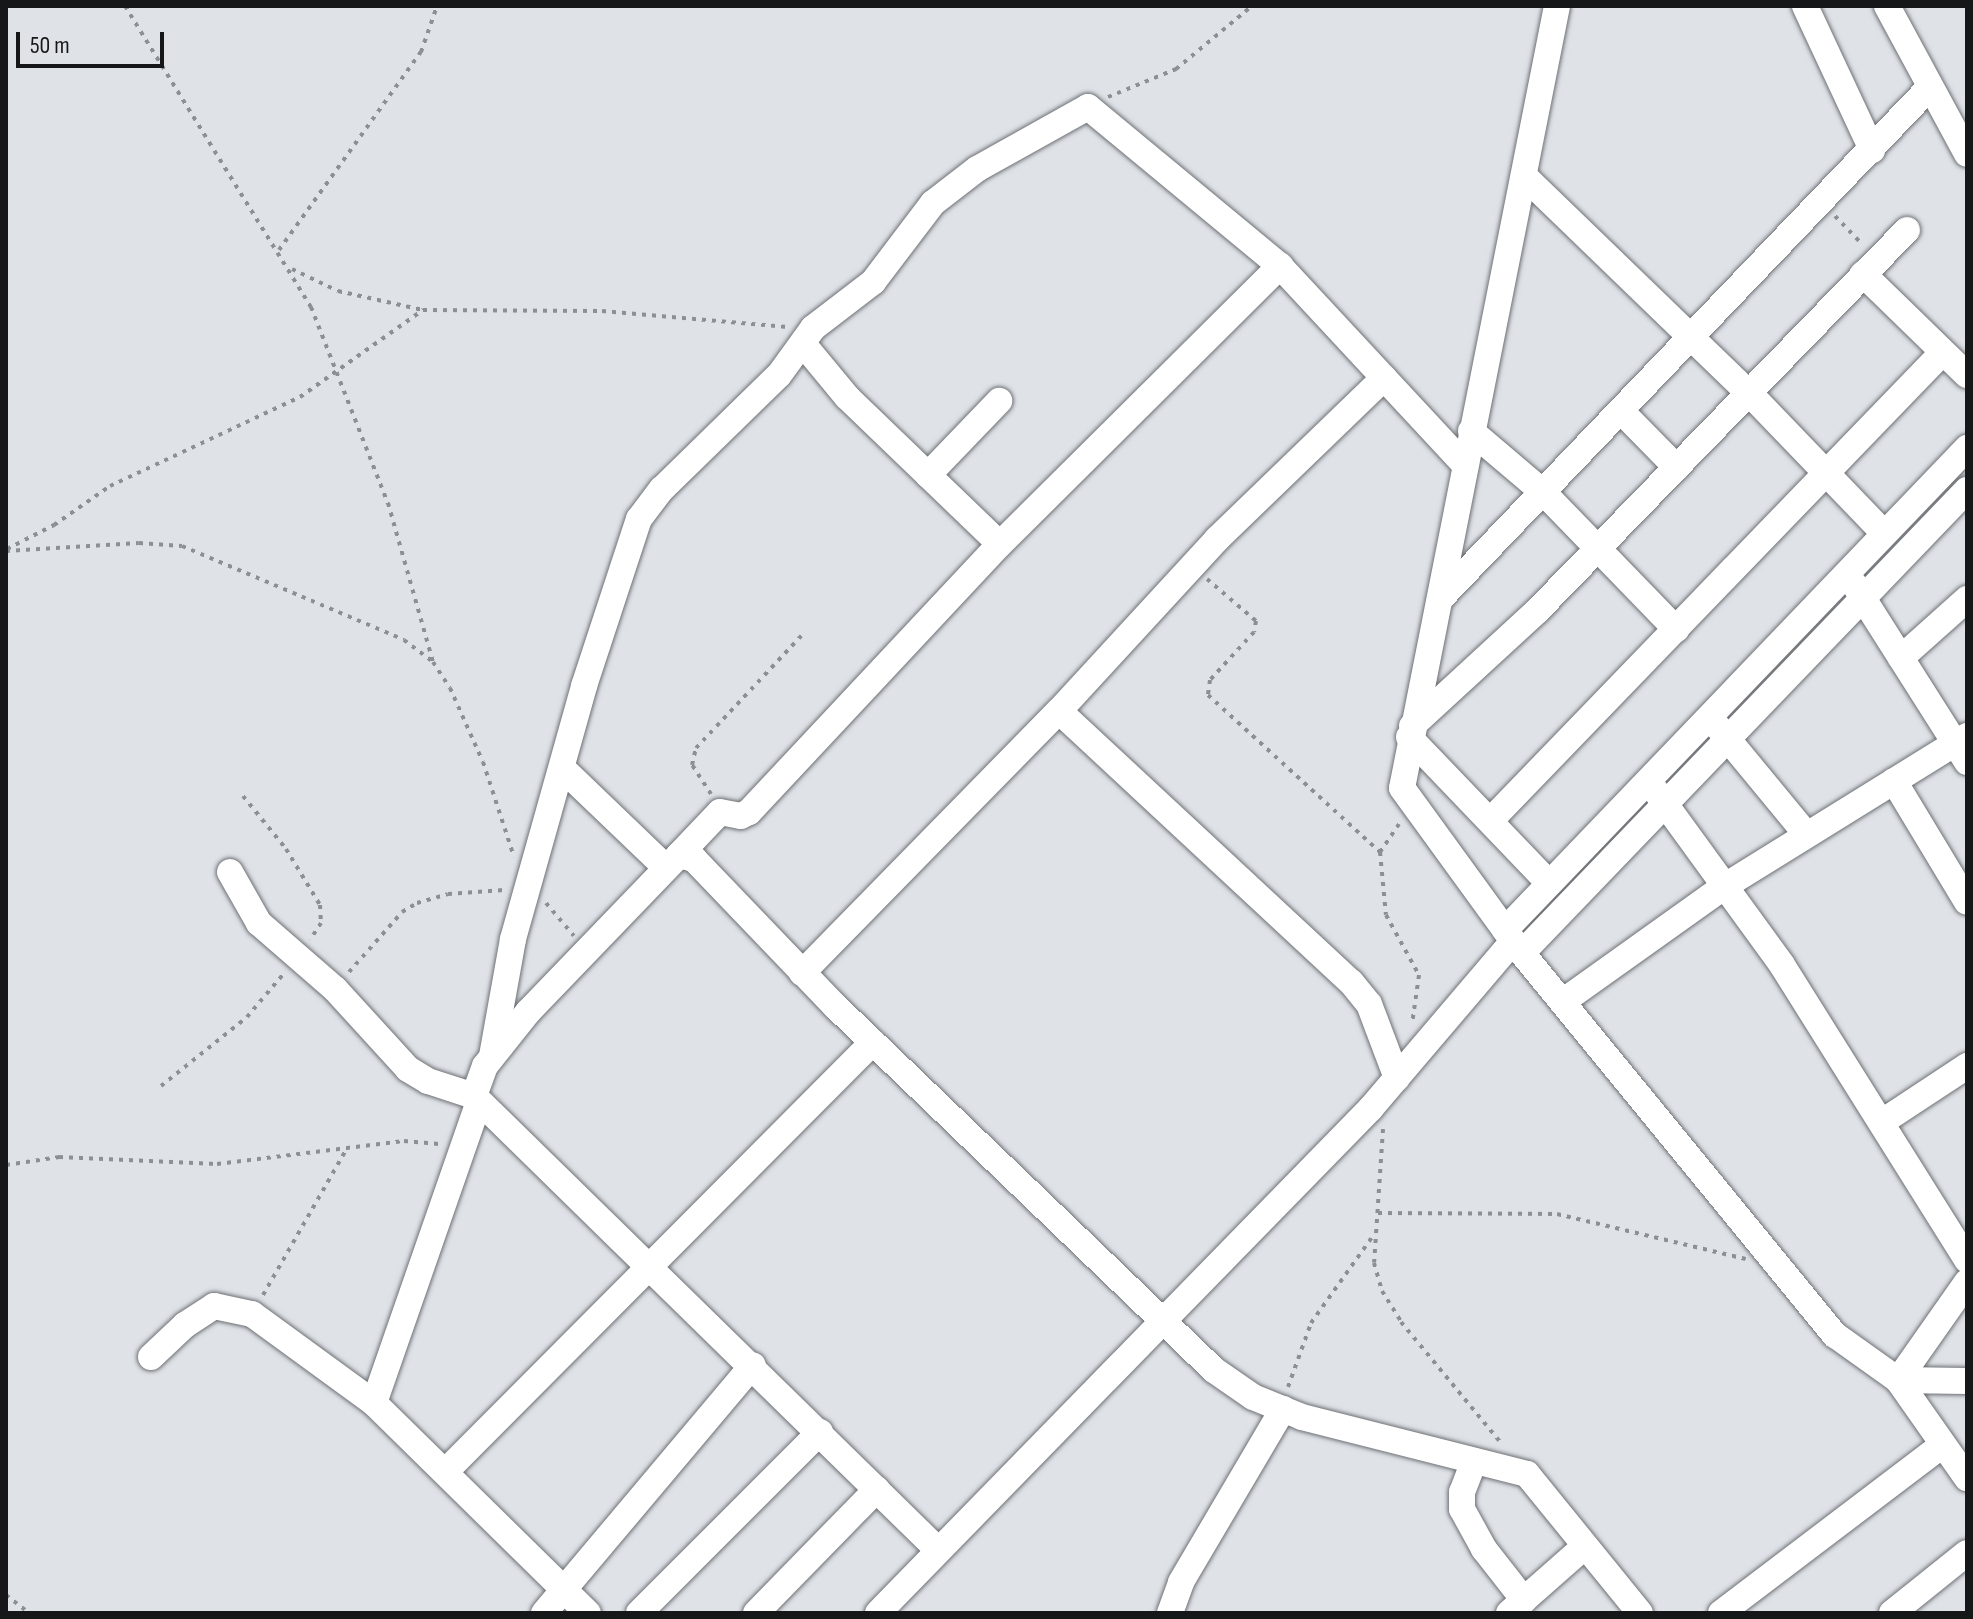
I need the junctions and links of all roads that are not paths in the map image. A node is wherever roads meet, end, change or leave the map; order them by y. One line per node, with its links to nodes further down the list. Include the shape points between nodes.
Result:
1 (1557, 6): 7 (street)
2 (1805, 6): 5 (street)
3 (1887, 6): 4 (street)
4 (1930, 87): 5 (street); 6 (street)
5 (1872, 150): 12 (street)
6 (1967, 154)
7 (1524, 176): 12 (street); 19 (street)
8 (1907, 230): 10 (street)
9 (1280, 266): 11 (street, via 1088,107 942,193 873,282); 15 (street); 28 (street)
10 (1870, 267): 13 (street); 16 (street)
11 (808, 336): 24 (street, via 847,397); 41 (street, via 639,519)
12 (1694, 339): 16 (street); 18 (street)
13 (1942, 353): 14 (street); 23 (street)
14 (1967, 375)
15 (1384, 378): 21 (street); 36 (street, via 1192,567)
16 (1749, 392): 22 (street); 23 (street)
17 (999, 401): 24 (street)
18 (1622, 412): 22 (street); 26 (street)
19 (1471, 431): 21 (street); 26 (street)
20 (1967, 448): 27 (street)
21 (1465, 465): 32 (street)
22 (1677, 468): 29 (street)
23 (1826, 473): 27 (street); 34 (street)
24 (928, 475): 28 (street)
25 (1967, 490): 31 (street)
26 (1544, 493): 29 (street); 32 (street)
27 (1883, 532): 30 (street)
28 (1000, 544): 47 (street, via 749,812 741,816 724,811)
29 (1599, 549): 34 (street); 38 (street)
30 (1846, 570): 31 (street); 37 (street)
31 (1862, 597): 35 (street); 39 (street)
32 (1440, 599): 38 (street)
33 (1967, 599): 35 (street)
34 (1676, 629): 45 (street)
35 (1901, 658): 40 (street)
36 (1059, 711): 53 (street); 58 (street, via 1351,982 1375,1018)
37 (1707, 714): 39 (street); 42 (street)
38 (1411, 731): 45 (street); 52 (street, via 1402,788)
39 (1727, 738): 44 (street); 46 (street)
40 (1963, 747): 43 (street)
41 (563, 769): 47 (street); 56 (street, via 513,939)
42 (1645, 778): 44 (street); 49 (street)
43 (1894, 781): 46 (street); 51 (street)
44 (1664, 802): 50 (street); 52 (street)
45 (1490, 821): 49 (street)
46 (1807, 835): 50 (street)
47 (671, 860): 53 (street, via 694,859); 56 (street, via 584,949)
48 (230, 872): 59 (street, via 259,923 335,989 408,1069)
49 (1547, 881): 52 (street)
50 (1725, 886): 54 (street); 60 (street)
51 (1967, 902)
52 (1513, 941): 54 (street); 58 (street)
53 (802, 973): 55 (street)
54 (1565, 1000): 67 (street, via 1835,1335)
55 (873, 1042): 62 (street); 64 (street)
56 (491, 1059): 59 (street)
57 (1967, 1066): 60 (street)
58 (1397, 1078): 64 (street)
59 (476, 1100): 62 (street); 69 (street)
60 (1882, 1122): 61 (street)
61 (1967, 1260)
62 (650, 1265): 66 (street); 74 (street)
63 (1967, 1282): 67 (street)
64 (1161, 1323): 70 (street, via 1227,1379); 78 (street)
65 (151, 1357): 69 (street, via 214,1306 252,1314)
66 (753, 1365): 71 (street); 80 (street)
67 (1898, 1380): 68 (street); 72 (street)
68 (1967, 1381)
69 (374, 1403): 74 (street)
70 (1283, 1409): 73 (street); 87 (street, via 1181,1582)
71 (820, 1432): 76 (street); 84 (street)
72 (1941, 1446): 75 (street); 89 (street)
73 (1474, 1461): 77 (street, via 1527,1474); 81 (street, via 1462,1492 1462,1509)
74 (446, 1471): 80 (street)
75 (1967, 1478)
76 (877, 1489): 78 (street); 85 (street)
77 (1585, 1546): 81 (street); 88 (street)
78 (938, 1550): 86 (street)
79 (1967, 1553): 90 (street)
80 (563, 1590): 82 (street); 83 (street)
81 (1516, 1606)
82 (544, 1613)
83 (588, 1613)
84 (639, 1613)
85 (756, 1613)
86 (878, 1613)
87 (1170, 1613)
88 (1640, 1613)
89 (1721, 1613)
90 (1892, 1613)

